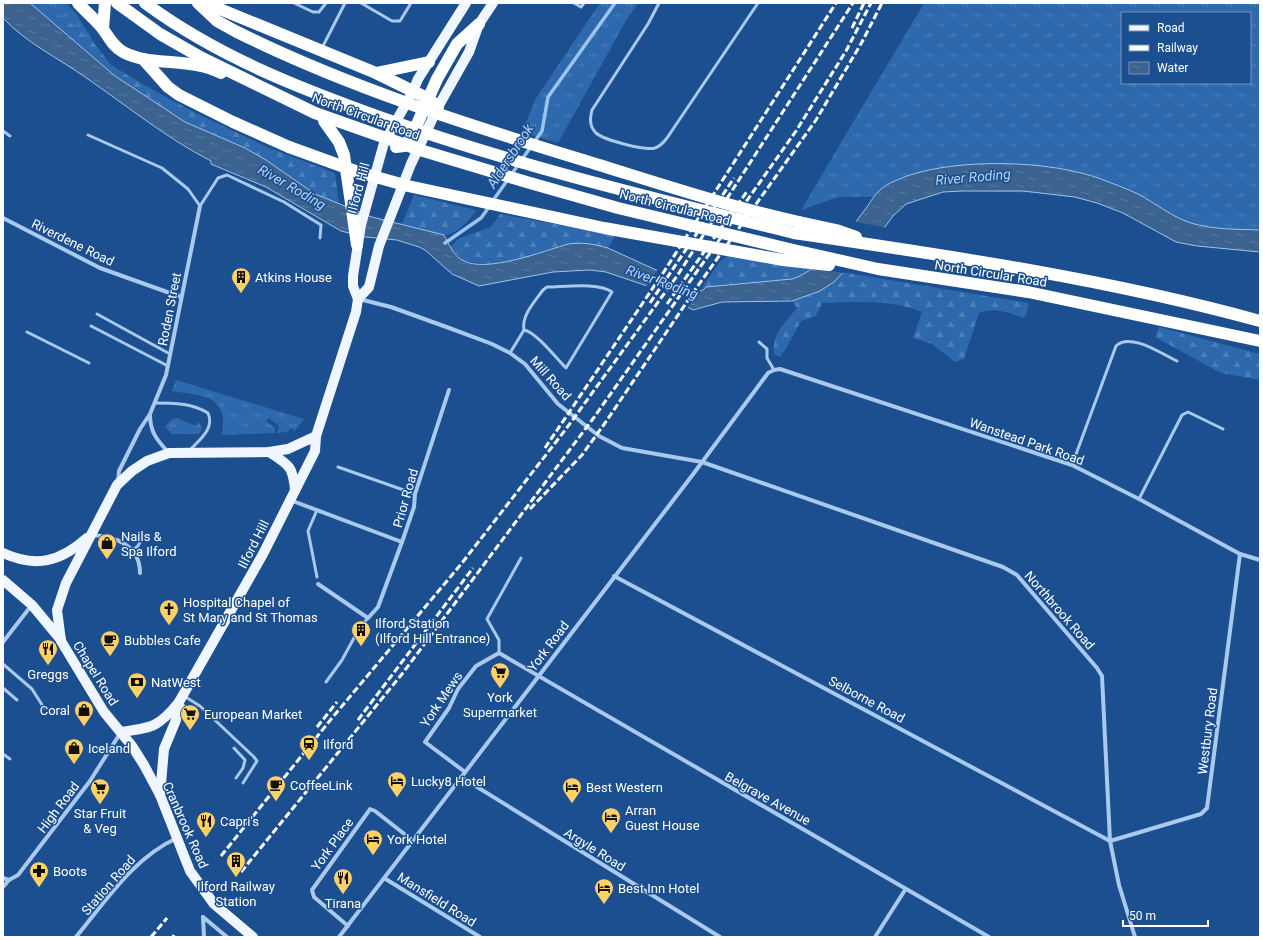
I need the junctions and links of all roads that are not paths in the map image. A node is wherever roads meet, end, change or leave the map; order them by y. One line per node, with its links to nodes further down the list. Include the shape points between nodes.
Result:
1 (78, 3): 19 (highway)
2 (105, 3): 19 (highway)
3 (117, 3): 37 (highway, North Circular Road, bridge, via 160,34 190,51 314,113 420,150 618,208)
4 (145, 3): 36 (highway, North Circular Road, bridge, via 210,44 256,69 308,92 430,135 533,167 756,224 794,233)
5 (198, 3): 36 (highway, bridge, via 217,21 286,56 476,128 755,211 836,230)
6 (205, 3): 20 (highway)
7 (294, 3): 8 (lane, via 313,12 319,12)
8 (326, 3)
9 (345, 3): 20 (lane)
10 (362, 3): 11 (lane, via 392,21 400,21)
11 (411, 3)
12 (466, 3): 22 (main road, Ilford Hill)
13 (493, 3): 18 (main road)
14 (574, 3): 15 (lane, via 581,8)
15 (584, 3)
16 (659, 3): 17 (lane, via 592,110 589,120 595,132 601,136 647,148 655,148 667,138)
17 (758, 3)
18 (479, 24): 25 (highway, via 458,44 437,79)
19 (103, 29): 21 (highway, via 123,52)
20 (320, 51): 23 (highway)
21 (144, 59): 26 (highway, via 212,68); 37 (highway, bridge, via 168,87 196,104 289,147 358,172 408,186 566,221 751,255 805,263)
22 (429, 62): 23 (highway); 24 (main road, Ilford Hill)
23 (376, 73): 24 (highway)
24 (413, 91): 25 (highway); 30 (main road, Ilford Hill)
25 (433, 103): 30 (highway, via 404,146 397,147); 39 (main road, Ilford Hill, via 379,246 369,287)
26 (324, 121): 30 (highway); 35 (highway, via 340,142 346,162)
27 (3, 131): 29 (lane)
28 (88, 135): 31 (lane, via 162,168 188,189)
29 (10, 136)
30 (384, 143): 35 (main road, Ilford Hill)
31 (200, 206): 34 (lane, via 218,178 227,175 284,202 321,225); 38 (street, Roden Street)
32 (4, 218): 33 (lane); 38 (street, Riverdene Road, via 100,268)
33 (3, 224)
34 (320, 238)
35 (357, 245): 39 (main road, Ilford Hill, via 353,286)
36 (881, 246): 41 (highway, North Circular Road, via 1032,271)
37 (878, 269): 45 (highway, North Circular Road, via 1028,292)
38 (181, 297): 48 (street, Roden Street)
39 (358, 299): 47 (street, Mill Road, via 391,307 439,324); 57 (main road, Ilford Hill)
40 (97, 314): 48 (lane)
41 (1254, 319)
42 (91, 326): 51 (lane)
43 (524, 330): 43 (lane, via 522,323 525,317 547,287 594,287 612,292 566,368 532,333); 47 (lane)
44 (27, 332): 50 (lane)
45 (1260, 341)
46 (759, 342): 52 (lane, via 767,349 767,358)
47 (510, 353): 61 (street, Mill Road, via 525,364 558,404 599,436 628,449)
48 (170, 354): 51 (street, Roden Street)
49 (1177, 361): 62 (lane, via 1138,342 1120,342 1116,346)
50 (89, 363)
51 (168, 366): 54 (street, Roden Street)
52 (774, 370): 61 (street, York Road, via 768,373); 62 (street, Wanstead Park Road, via 788,372)
53 (449, 390): 65 (street, Prior Road)
54 (155, 403): 55 (street, Roden Street); 59 (lane, via 193,406 208,413 211,423 208,429)
55 (150, 414): 60 (street, via 150,426 154,436); 64 (street, Roden Street, via 119,471)
56 (1224, 429): 67 (lane, via 1188,412 1182,415)
57 (316, 436): 58 (main road, via 292,447); 66 (main road, Ilford Hill, via 315,451)
58 (269, 452): 59 (main road); 66 (main road, via 291,468)
59 (187, 453): 60 (main road)
60 (169, 454): 64 (main road, Chapel Road, via 147,461)
61 (702, 462): 78 (street, York Road); 106 (street, Northbrook Road, via 1003,567 1016,575 1102,676)
62 (1072, 465): 67 (street, Wanstead Park Road)
63 (338, 467): 65 (lane)
64 (117, 485): 69 (main road, Chapel Road)
65 (415, 494): 71 (street, Prior Road, via 414,507)
66 (292, 495): 68 (street, Prior Road); 91 (main road, Ilford Hill, via 263,554)
67 (1139, 499): 74 (street, Wanstead Park Road)
68 (318, 510): 71 (street, Prior Road); 79 (lane, via 308,531)
69 (90, 535): 72 (street, via 109,536); 73 (main road, via 57,558 42,562 17,559); 84 (main road, Chapel Road, via 66,583 57,610)
70 (142, 538): 72 (lane)
71 (402, 542): 83 (street, via 378,606)
72 (132, 551): 77 (street, via 140,564)
73 (3, 553)
74 (1240, 554): 76 (street, Wanstead Park Road); 106 (street, Westbury Road, via 1207,808 1201,814)
75 (521, 558): 86 (lane, via 487,619 499,640)
76 (1260, 560)
77 (140, 573)
78 (614, 576): 88 (street, York Road); 106 (street, Selborne Road)
79 (317, 577)
80 (3, 580): 82 (main road)
81 (318, 584): 83 (street)
82 (32, 605): 84 (main road); 85 (street)
83 (368, 618): 89 (lane)
84 (61, 641): 95 (main road, Chapel Road, via 104,712)
85 (3, 642)
86 (499, 653): 88 (street); 99 (street, York Mews, via 476,666 458,689 449,708 425,742)
87 (3, 664): 93 (lane, via 32,689)
88 (538, 676): 99 (street, York Road); 111 (street, Belgrave Avenue)
89 (326, 682)
90 (3, 688): 92 (lane)
91 (181, 699): 94 (lane); 95 (main road, via 156,725); 102 (lane, via 200,706 257,761); 103 (main road, Ilford Hill, via 176,720 164,749)
92 (17, 700)
93 (44, 708)
94 (197, 715)
95 (121, 732): 103 (main road, Cranbrook Road, via 140,758); 109 (street, High Road, via 90,781 18,875)
96 (234, 748): 101 (lane, via 245,760)
97 (3, 754): 98 (lane)
98 (10, 759)
99 (465, 772): 100 (street, York Road)
100 (461, 777): 105 (street, York Road); 119 (street, Argyle Road)
101 (236, 778)
102 (243, 782)
103 (160, 795): 104 (main road, Cranbrook Road)
104 (177, 838): 113 (street, Station Road, via 152,852 126,877); 116 (main road, Cranbrook Road, via 190,871 201,888 214,904)
105 (412, 840): 108 (street, York Road); 112 (street, York Place, via 375,811 368,812 312,890 314,897)
106 (1110, 840): 122 (street, Northbrook Road, via 1119,885)
107 (3, 878): 109 (street)
108 (384, 878): 112 (street, York Road); 118 (street, Mansfield Road)
109 (9, 880): 110 (street, High Road)
110 (3, 887)
111 (905, 890): 120 (street); 121 (street, Belgrave Avenue)
112 (348, 926): 117 (street, York Road)
113 (76, 937)
114 (204, 937): 115 (street, via 203,917)
115 (227, 937)
116 (253, 937)
117 (339, 937)
118 (480, 937)
119 (720, 937)
120 (875, 937)
121 (989, 937)
122 (1134, 937)

